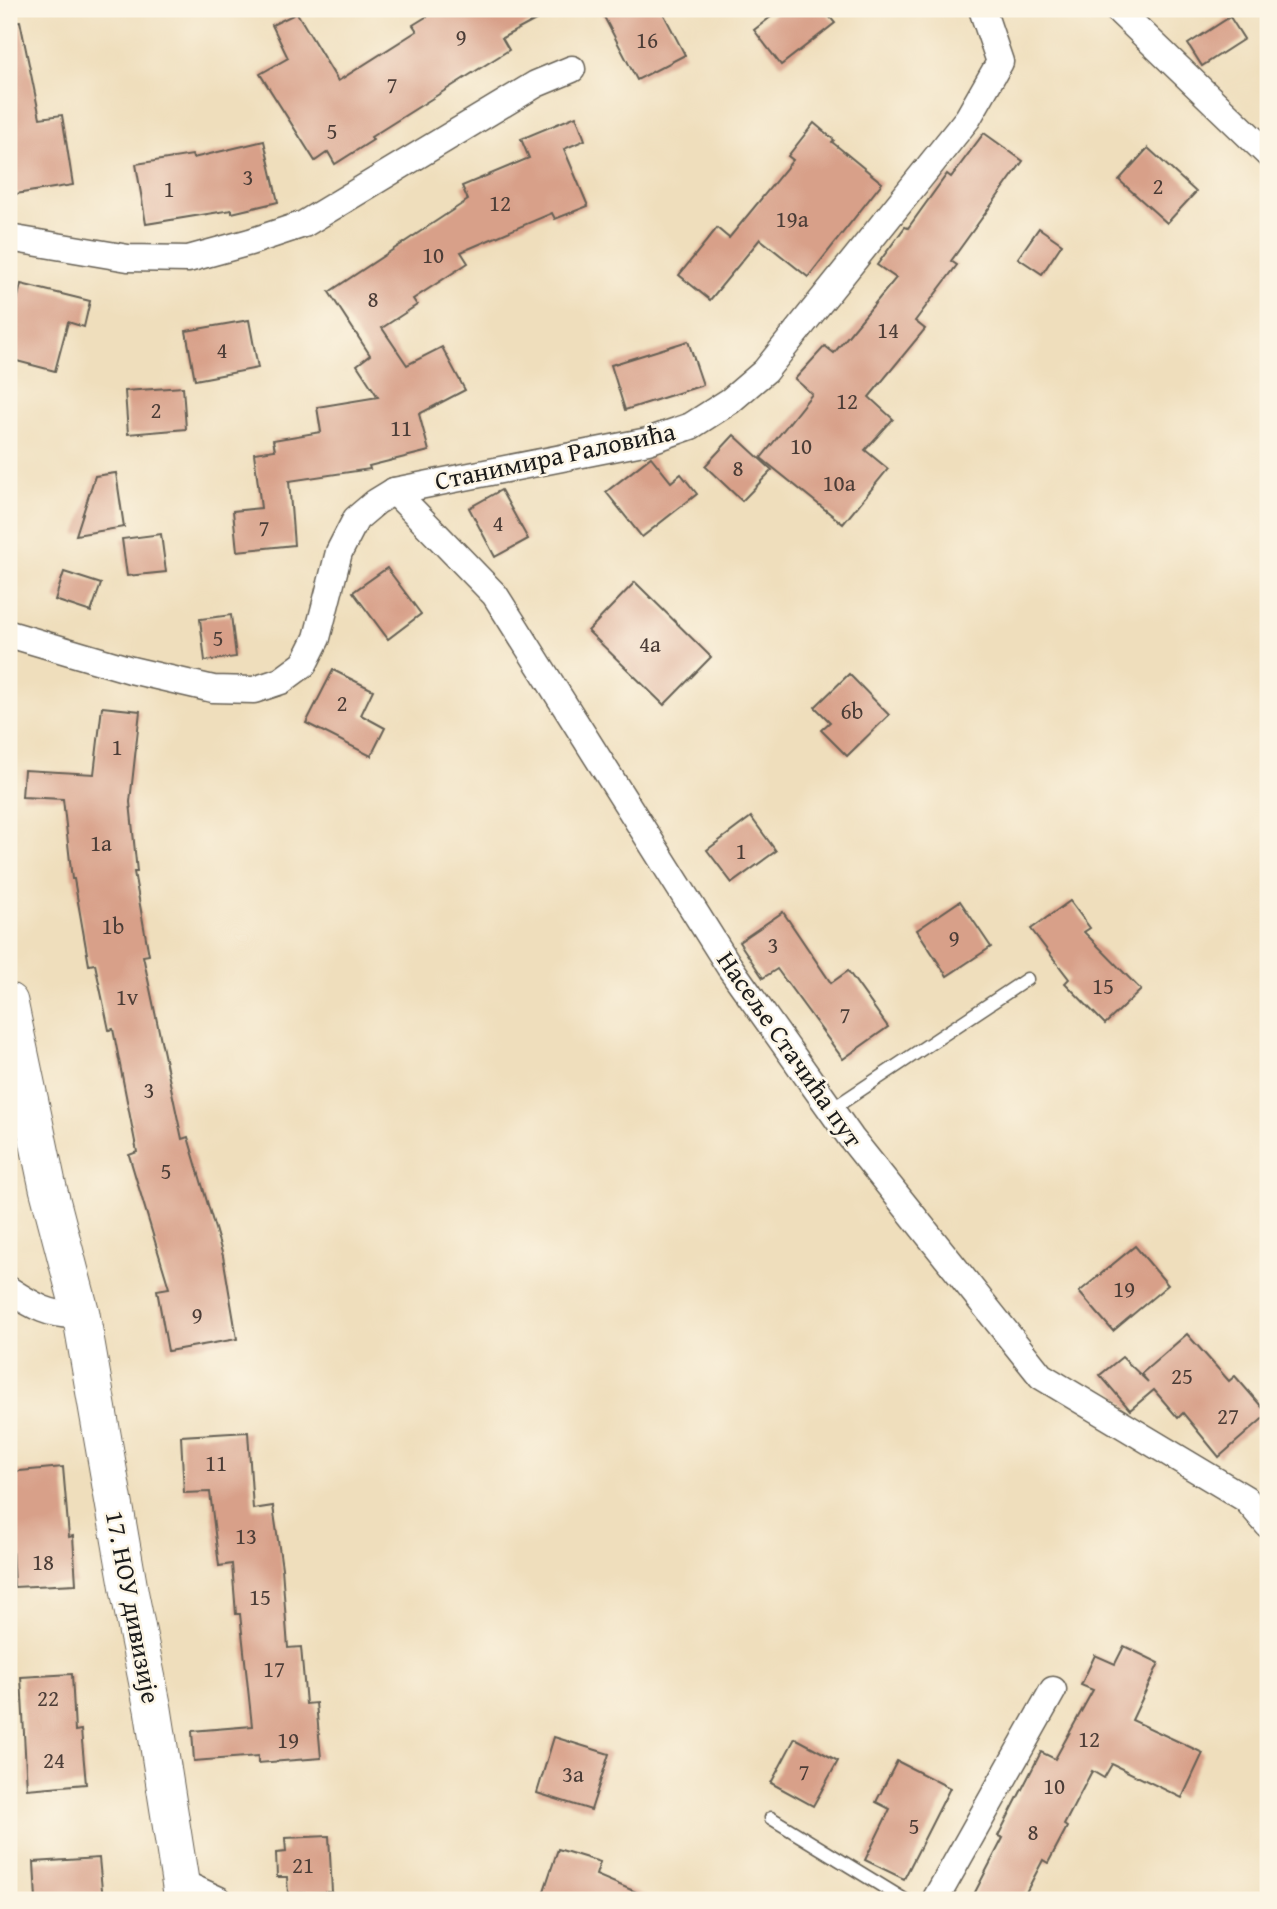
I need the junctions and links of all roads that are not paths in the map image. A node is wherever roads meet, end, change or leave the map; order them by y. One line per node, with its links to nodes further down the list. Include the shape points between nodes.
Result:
1 (982, 9): 6 (street, Станимира Раловића, via 1000,62 968,118 765,371 730,401 691,426 648,441)
2 (1117, 9): 4 (street)
3 (572, 69): 5 (street, via 536,84 304,224 250,242 188,259 128,258)
4 (1268, 153)
5 (9, 238)
6 (394, 491): 7 (street, Станимира Раловића, via 356,519 339,552 317,638 304,664 281,681 254,690 213,689); 10 (street, Насеље Стачића пут, via 495,595 729,965)
7 (9, 634)
8 (1027, 979): 10 (lane)
9 (9, 1002): 12 (street, 17. НОУ дивизије, via 48,1188)
10 (832, 1109): 13 (street, Насеље Стачића пут, via 1041,1377 1246,1499)
11 (9, 1290): 12 (street, via 46,1312)
12 (81, 1314): 16 (street, 17. НОУ дивизије)
13 (1268, 1525)
14 (1053, 1690): 19 (street)
15 (771, 1818): 18 (lane)
16 (182, 1891): 17 (street)
17 (219, 1900)
18 (905, 1900)
19 (935, 1900)

